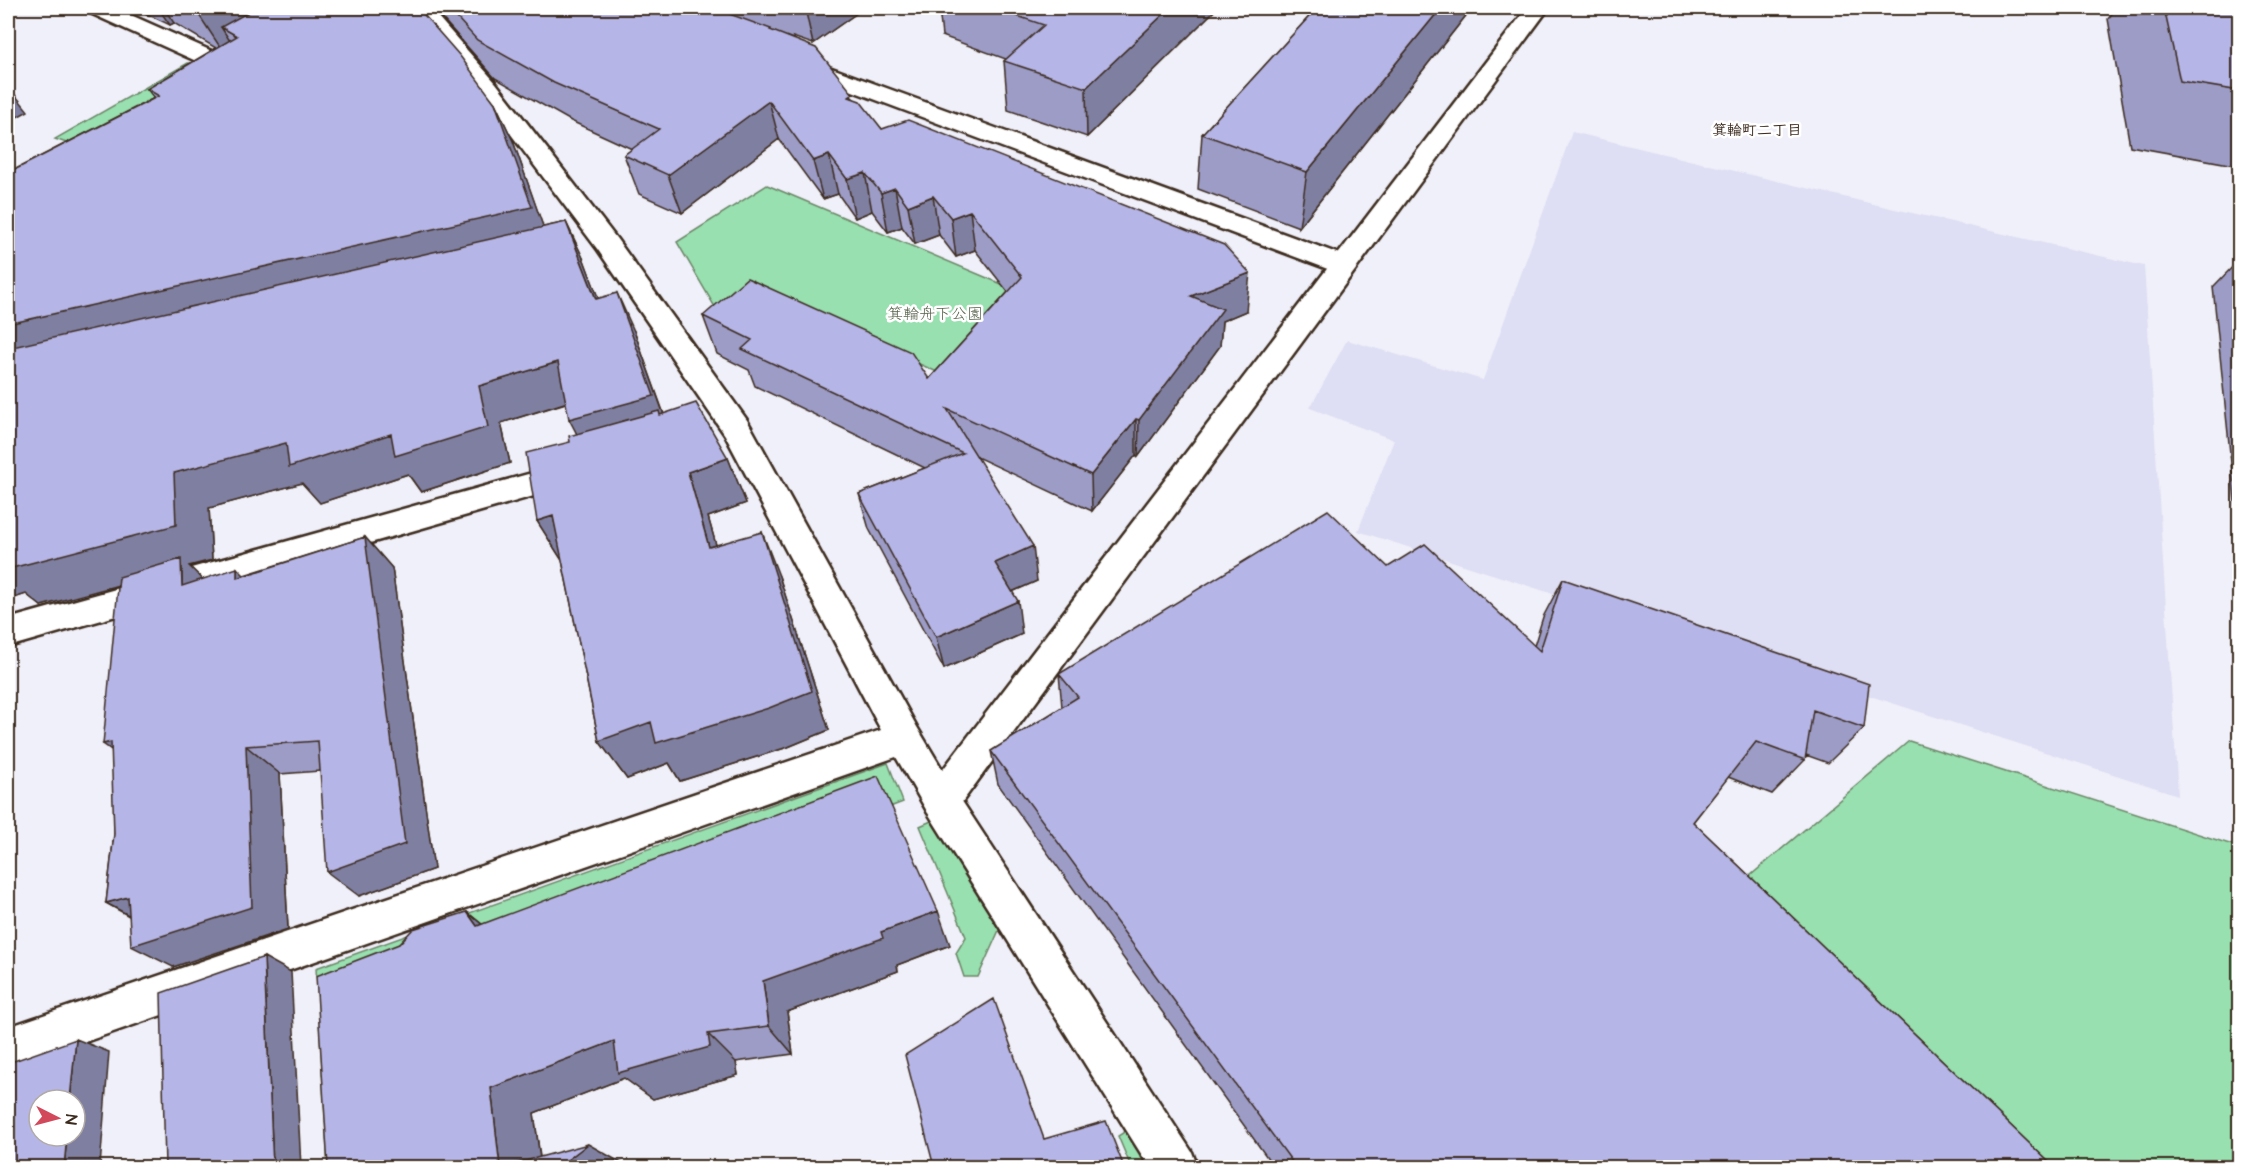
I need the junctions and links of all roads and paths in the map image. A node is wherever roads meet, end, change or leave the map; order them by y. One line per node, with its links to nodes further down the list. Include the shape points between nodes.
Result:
1 (98, 8): 5 (street)
2 (417, 8): 7 (street, via 488,88 595,246)
3 (1538, 8): 6 (street)
4 (773, 53): 6 (street)
5 (224, 66)
6 (1343, 265): 12 (street)
7 (736, 428): 8 (street); 11 (street)
8 (702, 438)
9 (599, 467): 10 (street)
10 (8, 633)
11 (904, 738): 12 (street); 13 (street)
12 (941, 801): 14 (street)
13 (8, 1048)
14 (1176, 1167)

